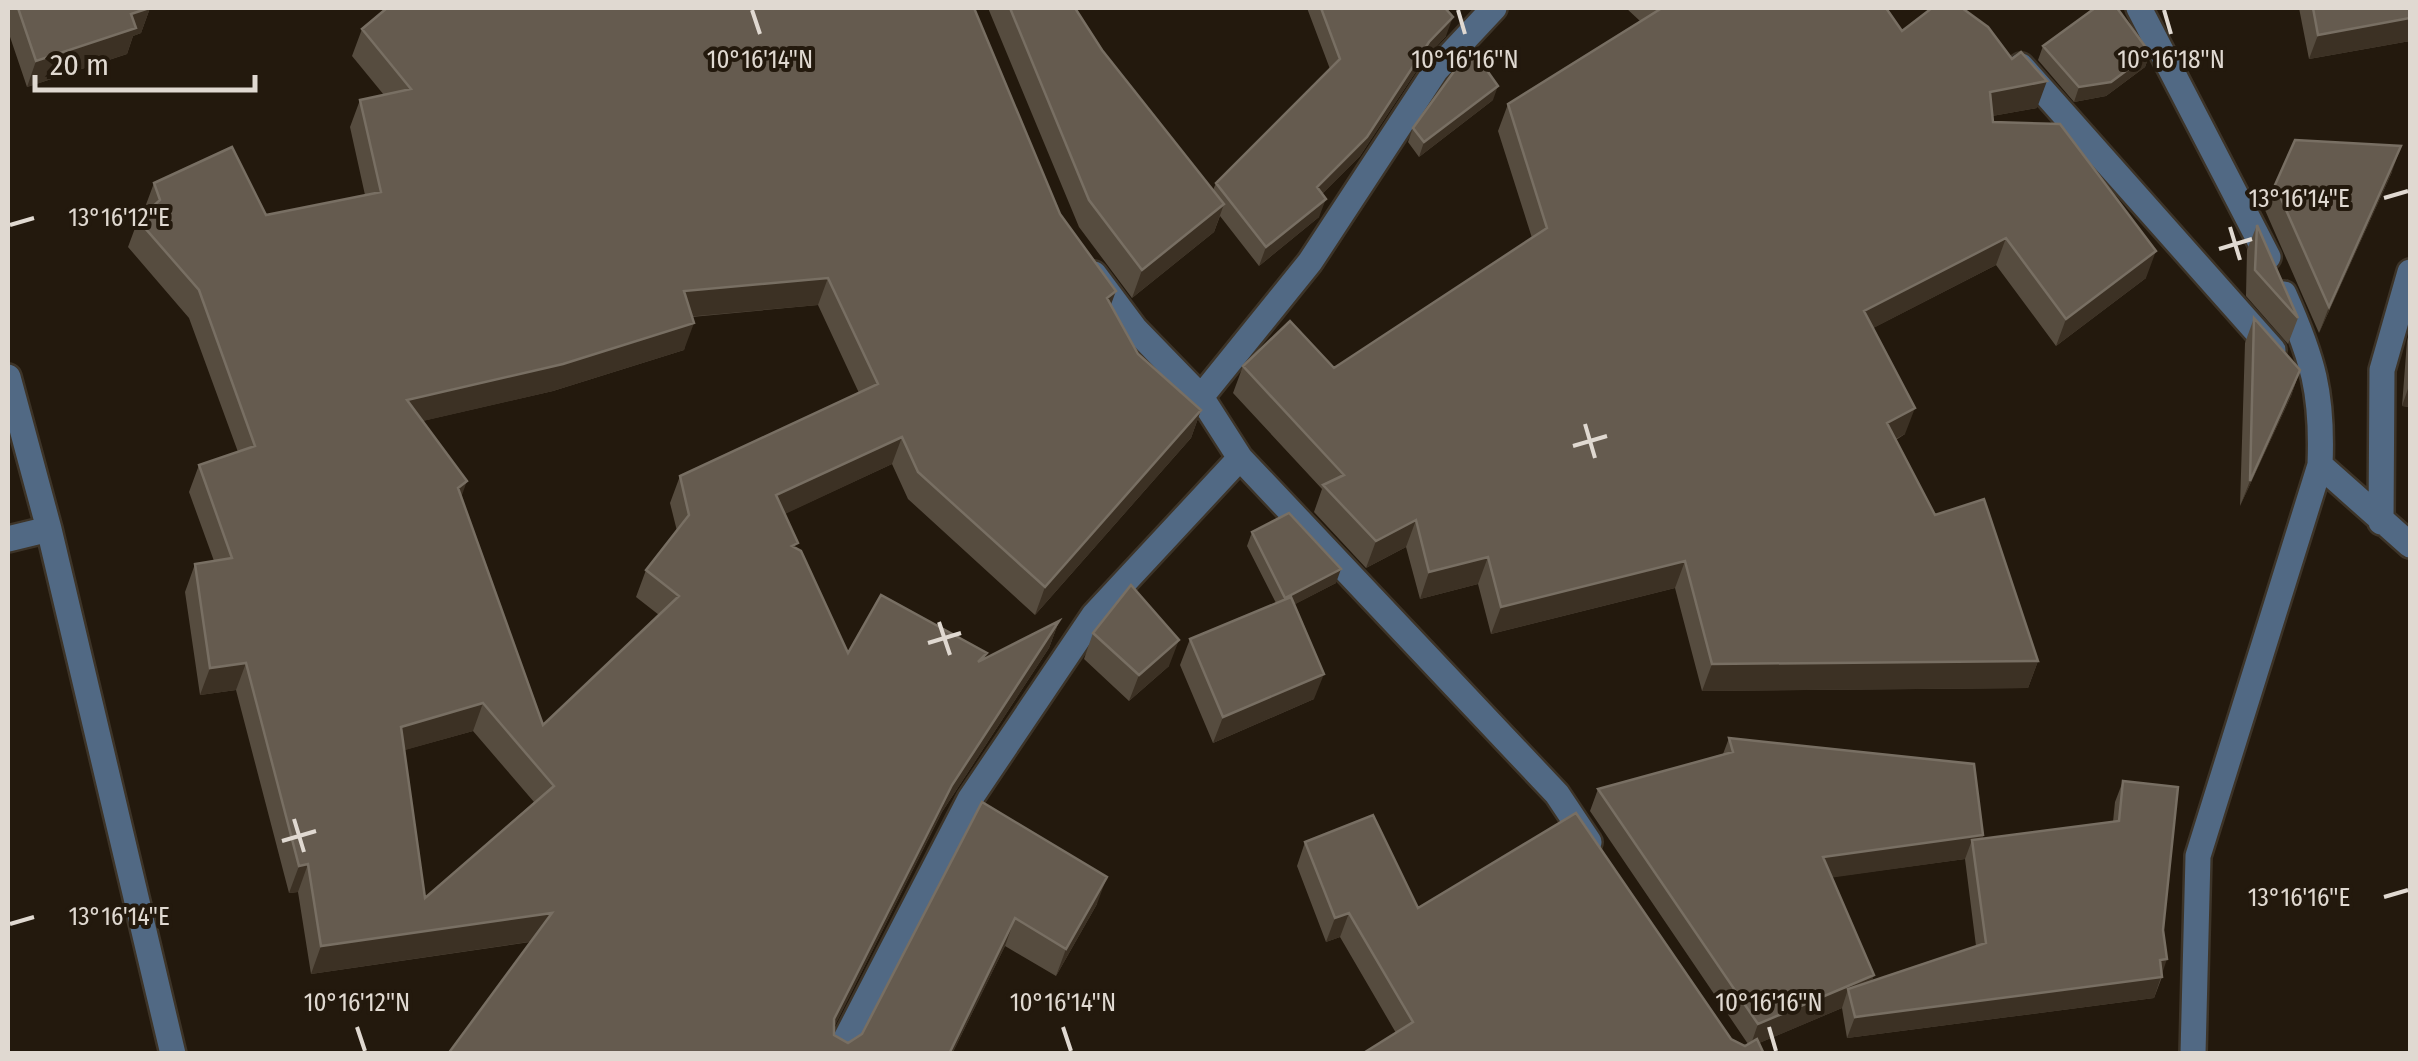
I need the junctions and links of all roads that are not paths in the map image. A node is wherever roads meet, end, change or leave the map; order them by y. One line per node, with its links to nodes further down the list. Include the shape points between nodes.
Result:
1 (1494, 8): 7 (street, via 1436,70 1310,262)
2 (2140, 8): 8 (street, via 2248,212 2304,339)
3 (2006, 55): 8 (street)
4 (1077, 250): 7 (street, via 1135,329)
5 (2410, 272): 11 (street, via 2382,370)
6 (8, 377): 12 (street)
7 (1202, 397): 9 (street)
8 (2322, 406): 10 (street)
9 (1240, 458): 15 (street, via 1556,794); 17 (street, via 1094,614 970,798)
10 (2320, 465): 11 (street); 18 (street, via 2198,856)
11 (2380, 522): 14 (street)
12 (49, 529): 13 (street); 16 (street)
13 (8, 539)
14 (2410, 545)
15 (1601, 859)
16 (173, 1054)
17 (838, 1054)
18 (2193, 1054)

